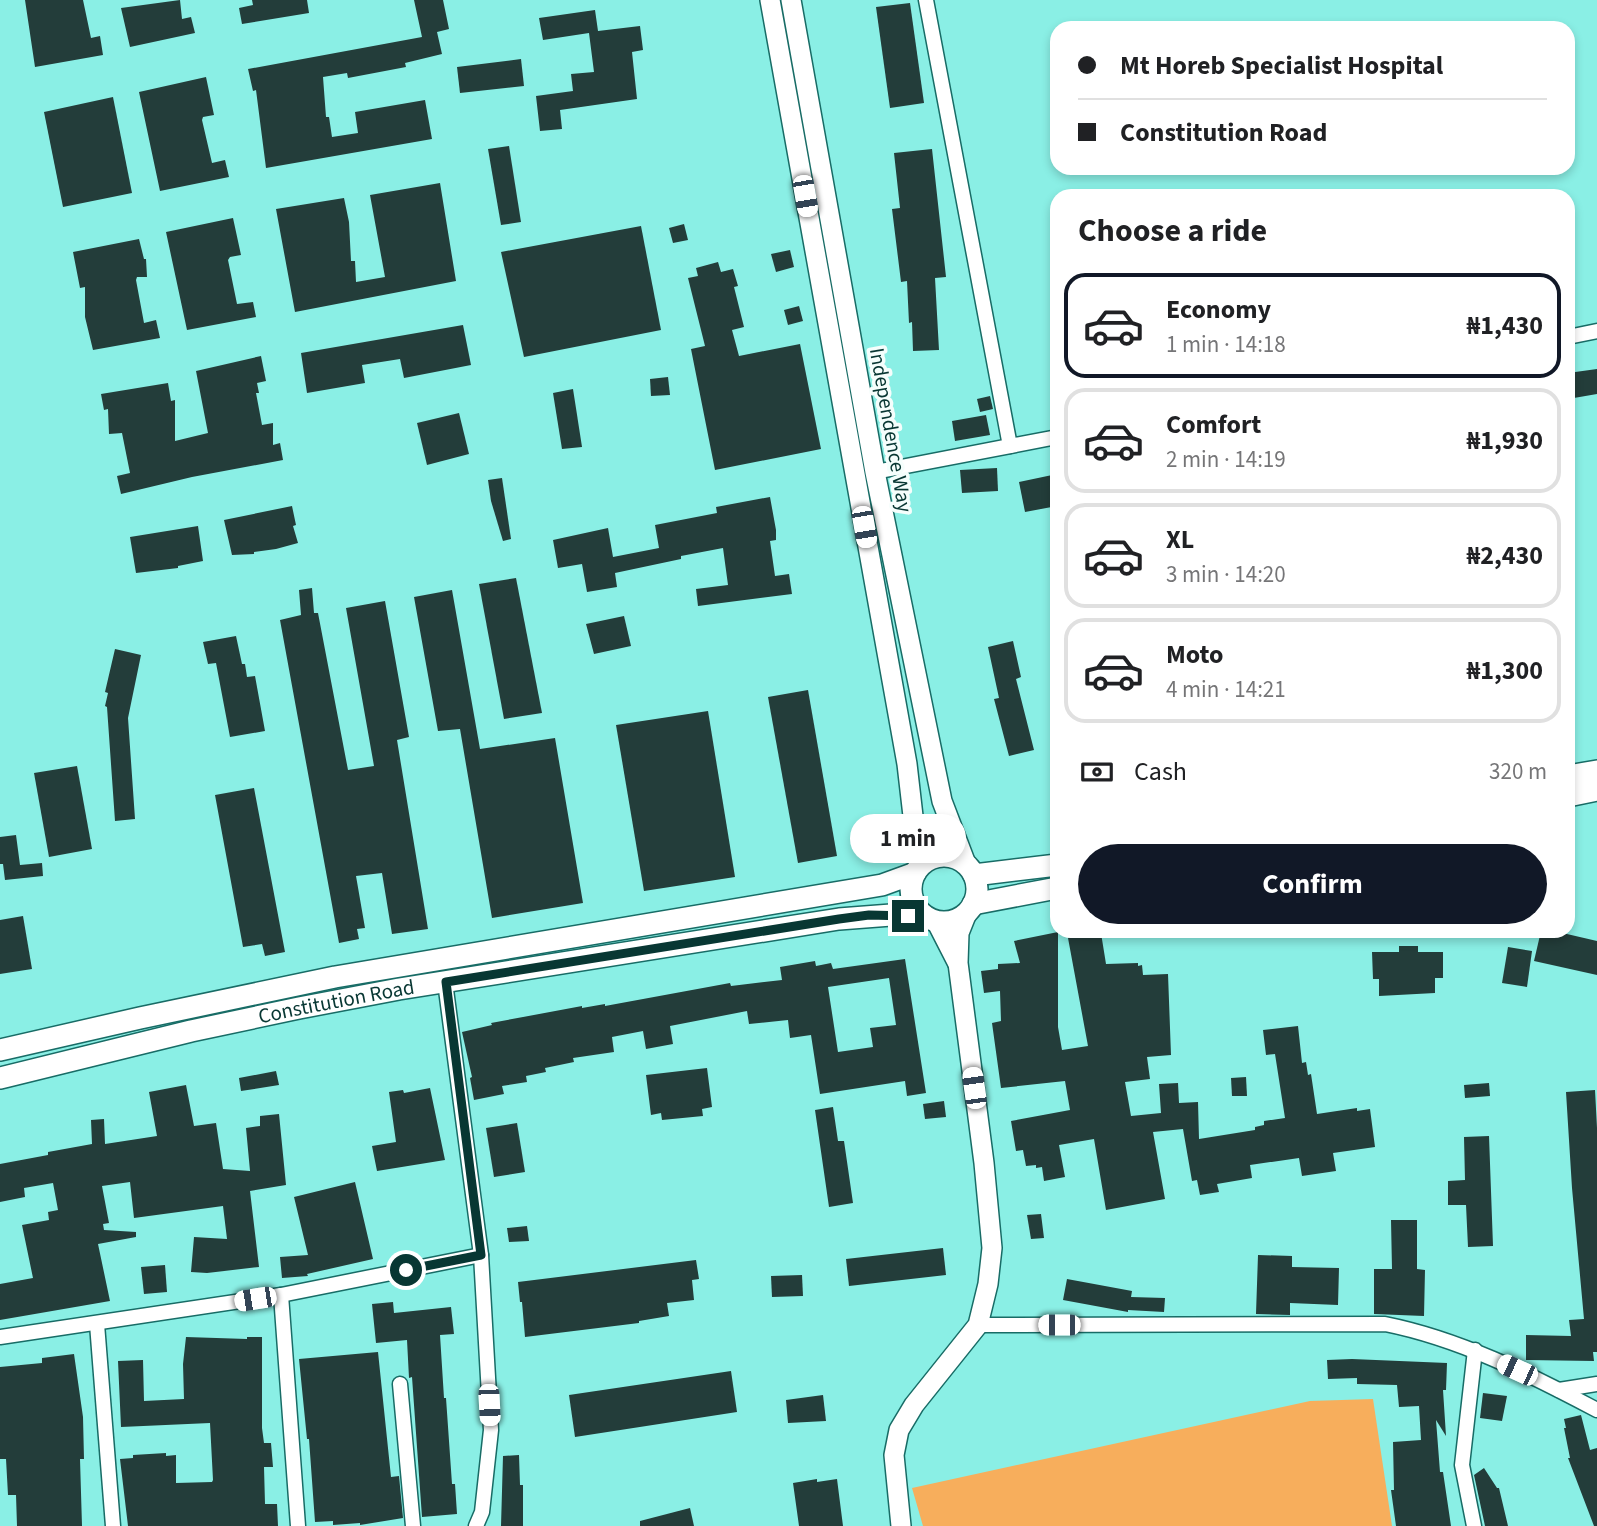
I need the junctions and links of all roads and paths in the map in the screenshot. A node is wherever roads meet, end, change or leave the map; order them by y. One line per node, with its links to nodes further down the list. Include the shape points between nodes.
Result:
1 (770, 0): 15 (main road, Independence Way, via 907,764)
2 (791, 0): 8 (main road, Independence Way)
3 (926, 0): 7 (street)
4 (1597, 331): 5 (street)
5 (1575, 336)
6 (1050, 438): 7 (street)
7 (1010, 446): 8 (street)
8 (875, 472): 14 (main road, Independence Way, via 942,801)
9 (1597, 771): 10 (main road)
10 (1575, 775)
11 (1597, 790): 12 (main road)
12 (1575, 795)
13 (1050, 865): 14 (main road)
14 (970, 869): 15 (main road, via 941,856); 17 (main road, via 977,895)
15 (917, 871): 18 (main road, via 911,892 919,910); 21 (main road, Constitution Road, via 882,885 335,978)
16 (1050, 890): 17 (main road)
17 (970, 909): 18 (main road, via 947,922); 19 (main road, via 959,933)
18 (931, 919): 19 (main road); 20 (main road, Constitution Road, via 891,915 849,918)
19 (958, 963): 26 (main road, via 992,1248)
20 (446, 982): 22 (main road, Constitution Road, via 272,1014); 23 (street)
21 (0, 1050)
22 (0, 1078)
23 (481, 1255): 24 (street); 36 (street, via 491,1430 482,1512)
24 (281, 1295): 25 (street); 34 (street)
25 (97, 1324): 27 (street); 33 (street)
26 (978, 1325): 28 (street, via 1385,1324); 37 (main road, via 899,1430 894,1455)
27 (0, 1337)
28 (1475, 1350): 31 (street); 38 (street, via 1462,1465)
29 (400, 1384): 35 (street)
30 (1597, 1384): 31 (street)
31 (1559, 1390): 32 (street)
32 (1597, 1410)
33 (113, 1526)
34 (298, 1526)
35 (413, 1526)
36 (476, 1526)
37 (901, 1526)
38 (1474, 1526)

